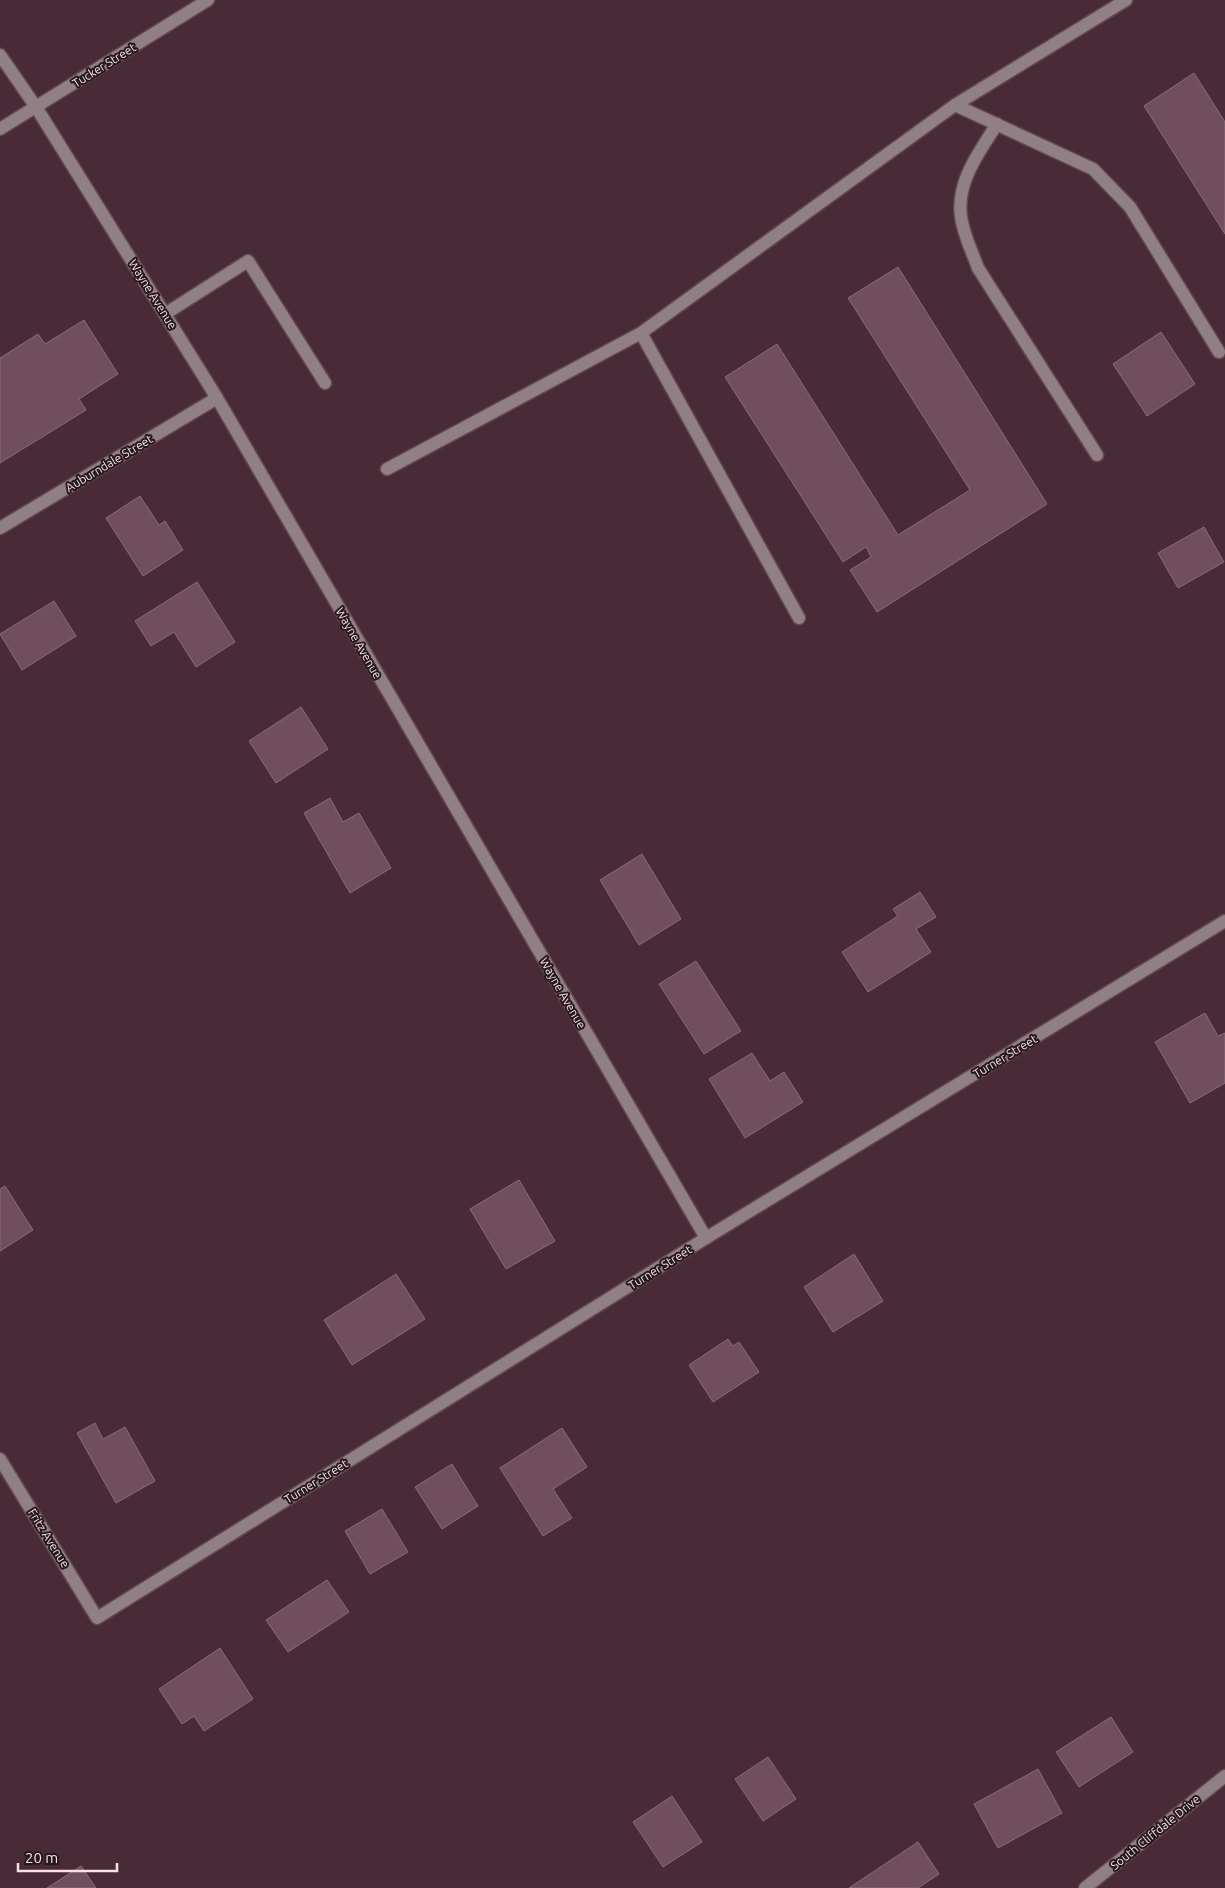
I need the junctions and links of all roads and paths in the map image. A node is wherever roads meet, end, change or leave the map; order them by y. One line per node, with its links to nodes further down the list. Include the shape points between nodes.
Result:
1 (208, 0): 5 (street, Tucker Street)
2 (1126, 0): 4 (street)
3 (0, 55): 5 (street, Wayne Avenue)
4 (955, 104): 6 (street); 9 (street)
5 (36, 107): 7 (street, Tucker Street); 8 (street, Wayne Avenue)
6 (997, 124): 10 (street, via 1093,168 1130,207); 13 (street, via 969,171 961,197 960,216 978,268)
7 (0, 129)
8 (165, 314): 11 (street, via 248,261); 12 (street, Wayne Avenue)
9 (641, 333): 14 (street); 16 (street)
10 (1219, 352)
11 (325, 384)
12 (217, 398): 15 (street, Auburndale Street); 18 (street, Wayne Avenue)
13 (1097, 456)
14 (387, 468)
15 (0, 528)
16 (799, 618)
17 (1225, 921): 18 (street, Turner Street)
18 (706, 1238): 20 (street, Turner Street)
19 (0, 1459): 20 (street, Fritz Avenue)
20 (97, 1618)
21 (1225, 1776): 22 (street, South Cliffdale Drive)
22 (1085, 1888)

